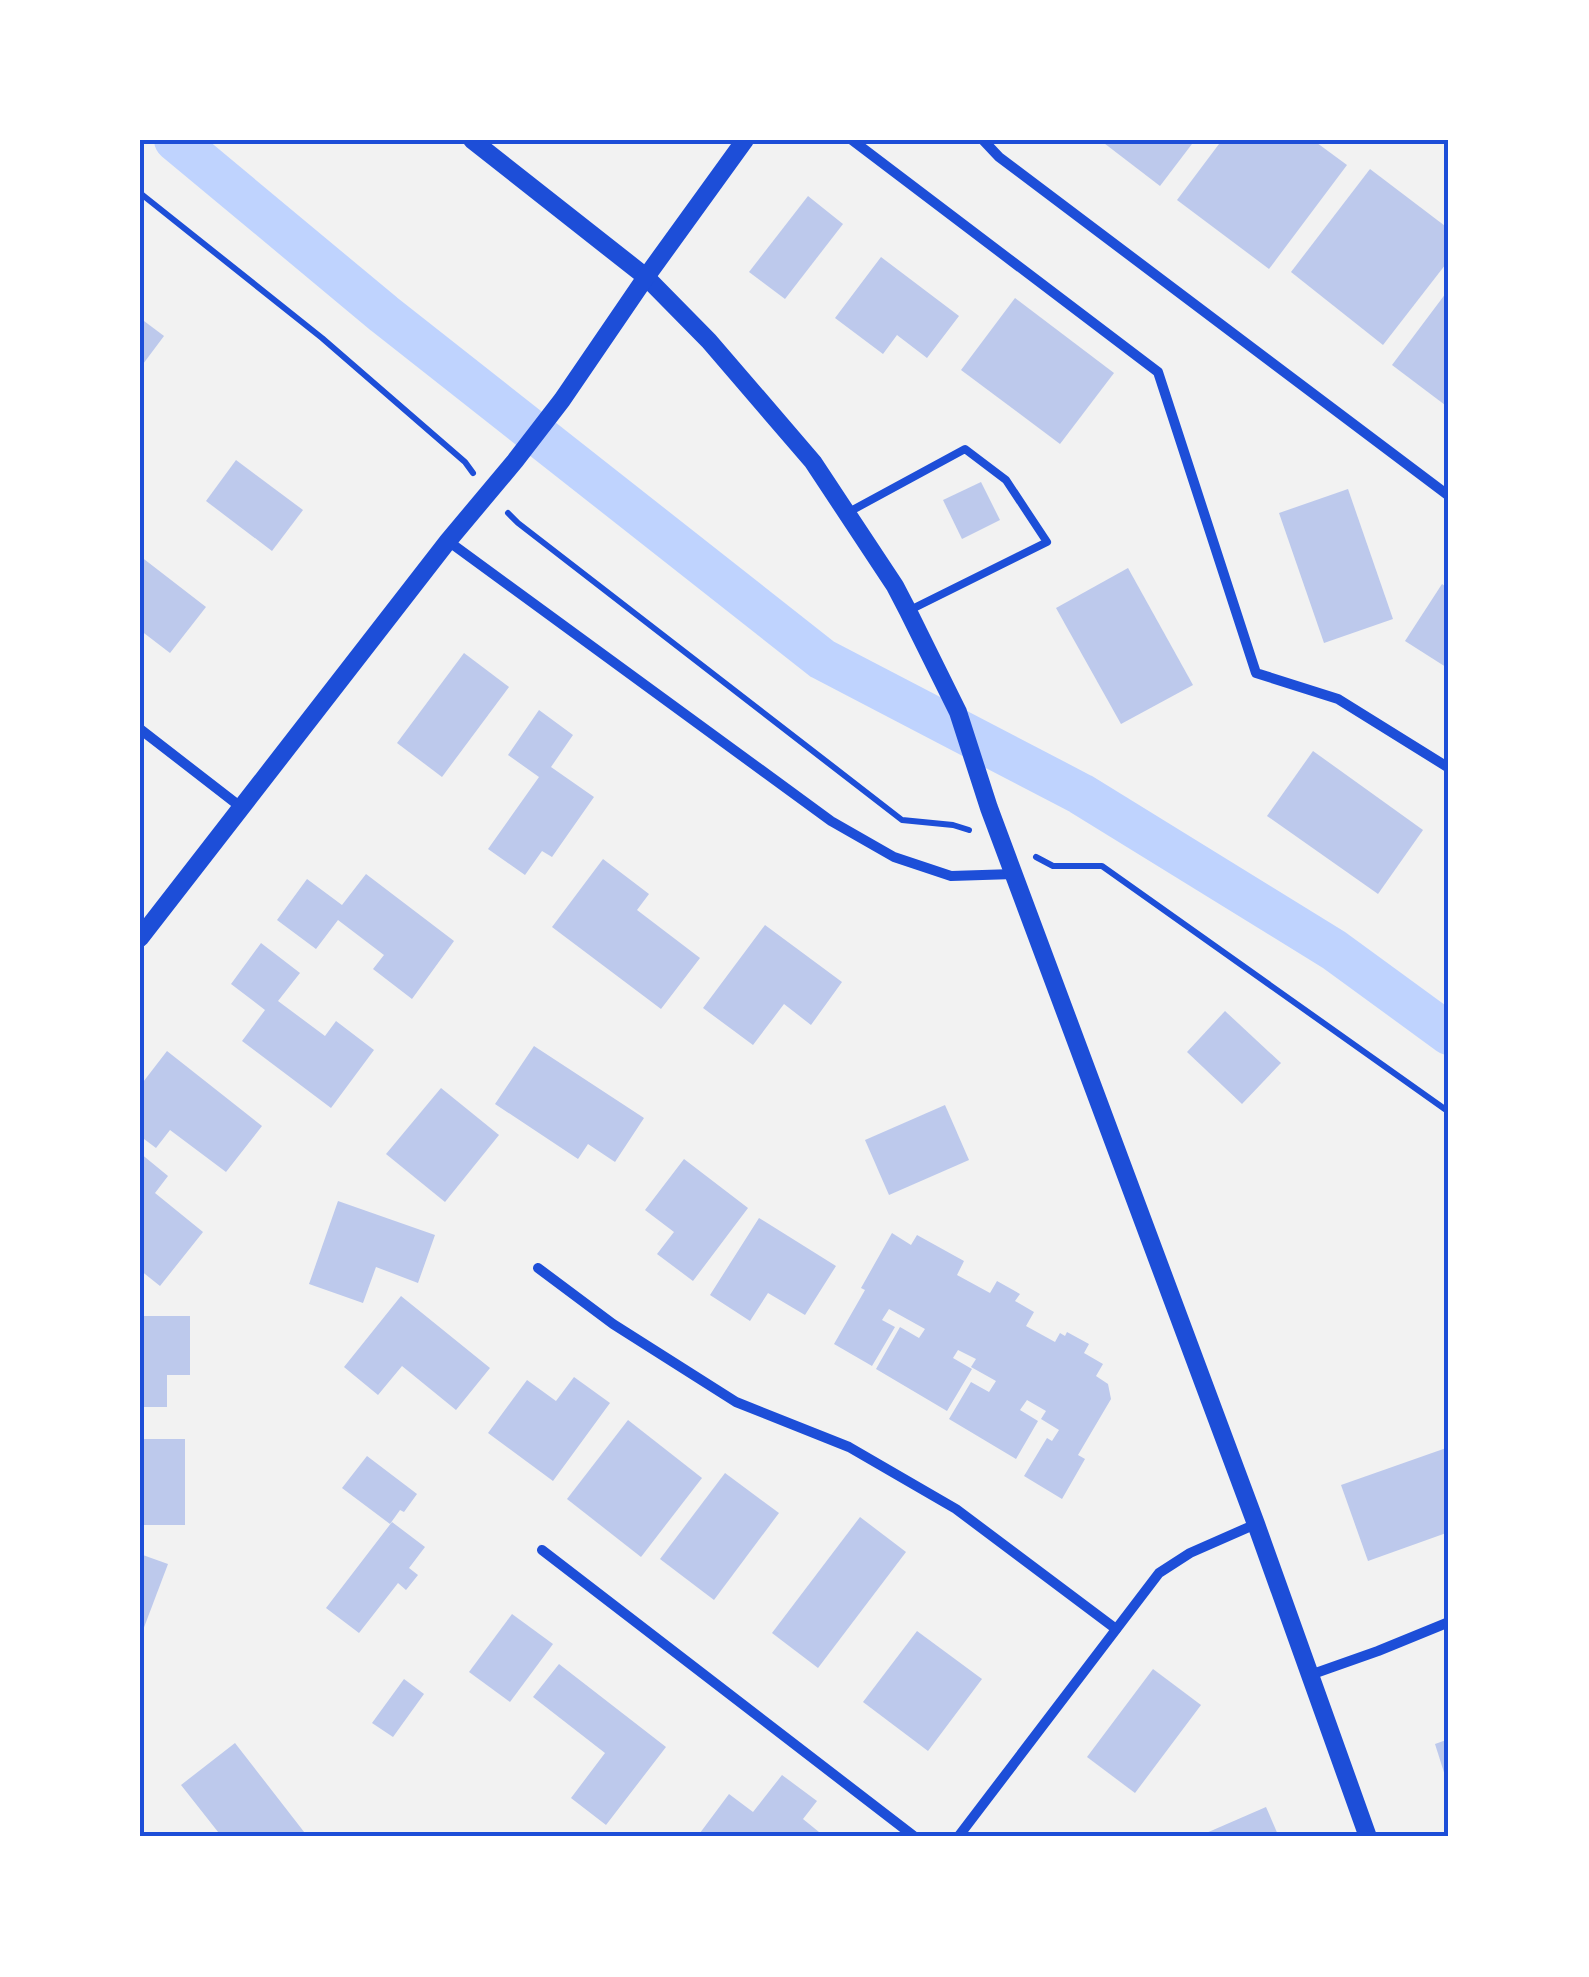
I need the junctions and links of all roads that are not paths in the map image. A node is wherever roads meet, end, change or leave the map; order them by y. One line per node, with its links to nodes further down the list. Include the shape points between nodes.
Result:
1 (472, 140): 5 (street)
2 (746, 140): 5 (street)
3 (852, 140): 11 (street, via 1158,372 1256,673 1338,700)
4 (983, 140): 6 (street)
5 (646, 278): 7 (street, via 813,462); 8 (street, via 562,400)
6 (1449, 496)
7 (847, 514): 9 (street); 9 (lane, via 965,449 1006,480 1047,542)
8 (448, 541): 12 (street); 13 (street, via 831,821 894,857 952,876)
9 (908, 611): 13 (street, via 958,712)
10 (140, 728): 12 (street)
11 (1449, 768)
12 (242, 808): 14 (street)
13 (1014, 874): 16 (street)
14 (140, 938)
15 (538, 1268): 19 (street, via 736,1402 849,1447 956,1509)
16 (1256, 1524): 19 (street, via 1159,1573); 20 (street)
17 (542, 1550): 21 (street)
18 (1449, 1622): 20 (street)
19 (1116, 1629): 22 (street)
20 (1310, 1675): 23 (street)
21 (916, 1837)
22 (958, 1837)
23 (1368, 1837)

